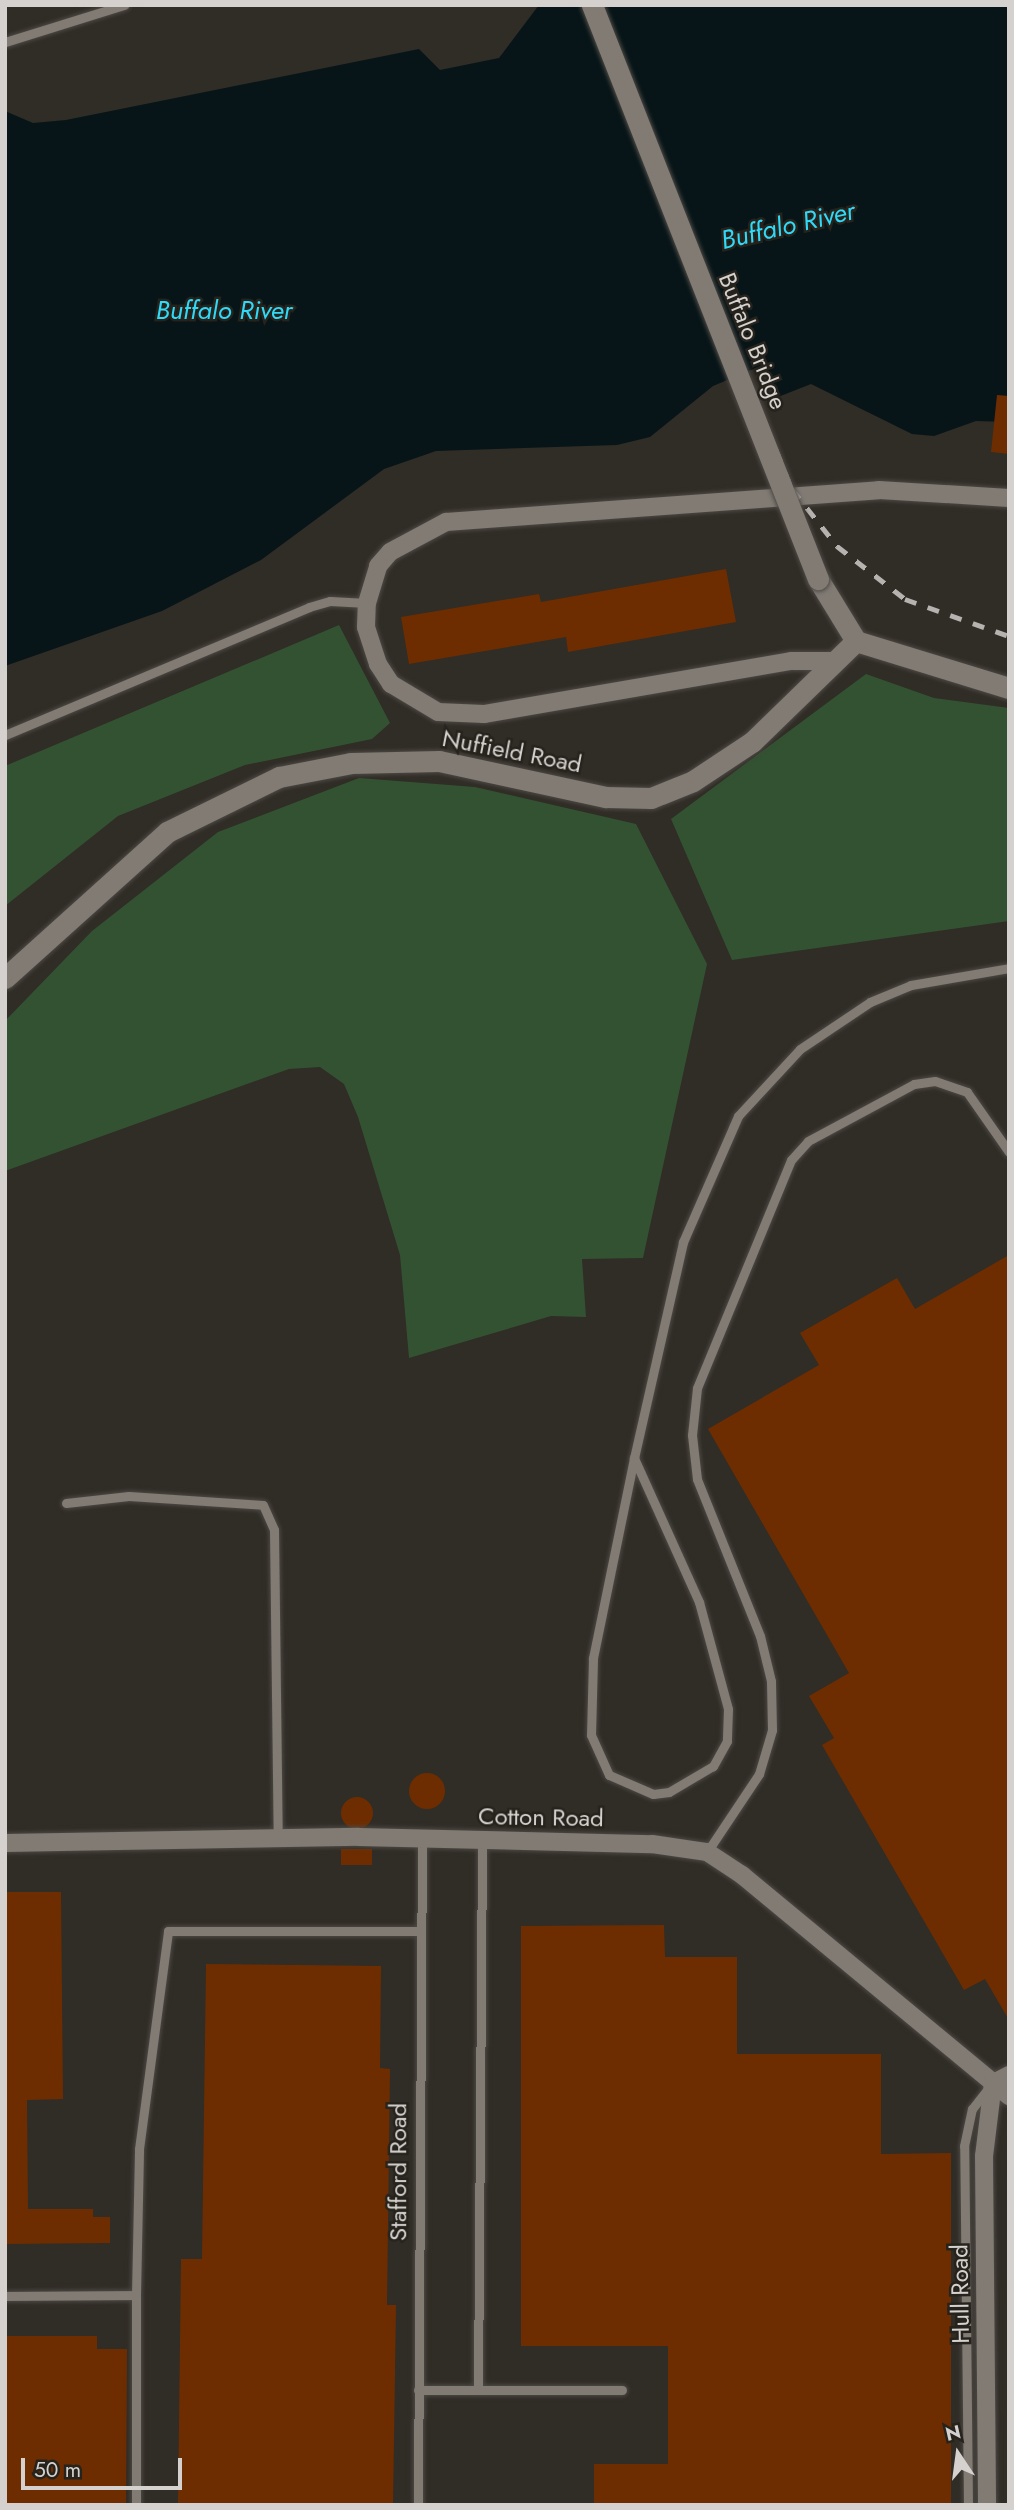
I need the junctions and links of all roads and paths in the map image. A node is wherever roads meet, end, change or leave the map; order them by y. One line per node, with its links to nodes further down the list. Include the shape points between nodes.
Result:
1 (124, 5): 3 (lane)
2 (592, 5): 6 (street, Buffalo Bridge, bridge, via 818,579)
3 (5, 42)
4 (1009, 498): 5 (street, via 879,490 446,522 390,552 378,566)
5 (367, 603): 7 (street, via 366,627 378,664 391,684 438,712 484,715 791,661); 9 (lane, via 330,601 309,607)
6 (856, 641): 7 (street, Nuffield Road); 8 (street)
7 (838, 662): 11 (street, Nuffield Road, via 752,742 693,781 650,798 606,797 439,761 351,762 279,777 167,832)
8 (1009, 688)
9 (5, 735)
10 (1009, 968): 13 (lane, via 911,985 870,1002 800,1049 738,1116 683,1242)
11 (5, 978)
12 (1009, 1152): 19 (lane, via 967,1092 935,1081 914,1084 808,1141 791,1160 697,1388 692,1434 697,1479 760,1636 771,1693 772,1730 759,1774)
13 (634, 1458): 13 (lane, via 699,1602 727,1709 727,1741 713,1766 669,1792 653,1794 609,1775 591,1735 593,1658)
14 (66, 1503): 16 (lane, via 129,1496 263,1505 274,1530)
15 (422, 1838): 16 (street, Cotton Road); 17 (street, Cotton Road); 20 (lane, Stafford Road)
16 (278, 1839): 18 (street, Cotton Road)
17 (482, 1839): 19 (street, Cotton Road); 26 (lane)
18 (5, 1843)
19 (707, 1852): 21 (street)
20 (417, 1931): 23 (lane, via 167,1931 139,2149); 25 (lane, Stafford Road)
21 (1001, 2079): 22 (street); 30 (lane, via 972,2109 964,2146); 31 (street, Hull Road, via 984,2156)
22 (1009, 2096)
23 (136, 2295): 24 (lane); 28 (lane)
24 (5, 2296)
25 (418, 2390): 26 (lane); 29 (lane, Stafford Road)
26 (478, 2390): 27 (lane)
27 (622, 2390)
28 (136, 2505)
29 (418, 2505)
30 (968, 2505)
31 (987, 2505)

